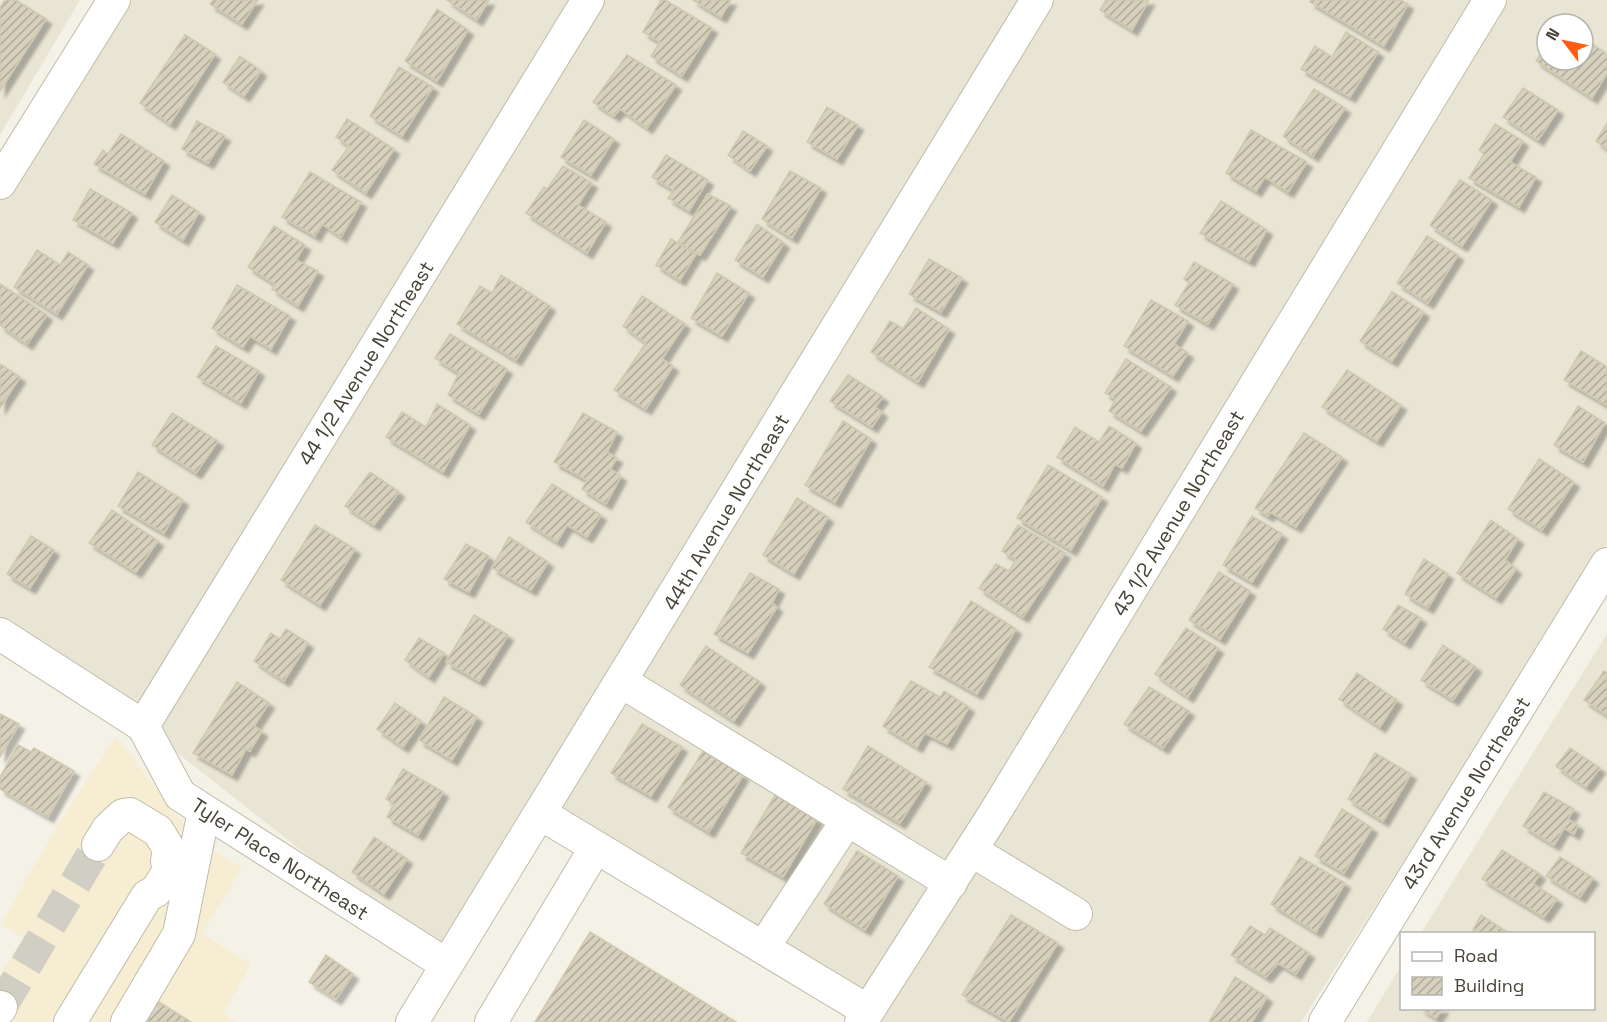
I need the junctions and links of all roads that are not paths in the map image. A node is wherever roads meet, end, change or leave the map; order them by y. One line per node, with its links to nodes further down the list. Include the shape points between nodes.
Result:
1 (588, 0): 9 (street, 44 1/2 Avenue Northeast)
2 (1037, 0): 8 (street, 44th Avenue Northeast)
3 (1490, 0): 15 (street, 43 1/2 Avenue Northeast)
4 (101, 5): 5 (street)
5 (0, 182)
6 (1607, 564): 25 (street, 43rd Avenue Northeast)
7 (0, 634): 9 (street)
8 (622, 682): 11 (street, 44th Avenue Northeast); 12 (street)
9 (143, 726): 10 (street, Tyler Place Northeast, via 180,795)
10 (204, 811): 19 (street, Tyler Place Northeast); 22 (street, via 179,934)
11 (541, 814): 14 (street); 19 (street, 44th Avenue Northeast)
12 (848, 819): 16 (street); 18 (street)
13 (98, 845): 21 (street, via 108,829 123,815 130,814 158,831 169,849 166,861 157,865 144,886 147,896)
14 (596, 847): 18 (street); 24 (street)
15 (972, 850): 16 (street, 43 1/2 Avenue Northeast); 17 (street)
16 (951, 883): 20 (street, 43 1/2 Avenue Northeast)
17 (1076, 914)
18 (763, 948): 20 (street)
19 (447, 965): 23 (street, 44th Avenue Northeast)
20 (864, 1016)
21 (70, 1022)
22 (127, 1022)
23 (412, 1022)
24 (491, 1022)
25 (1325, 1022)

